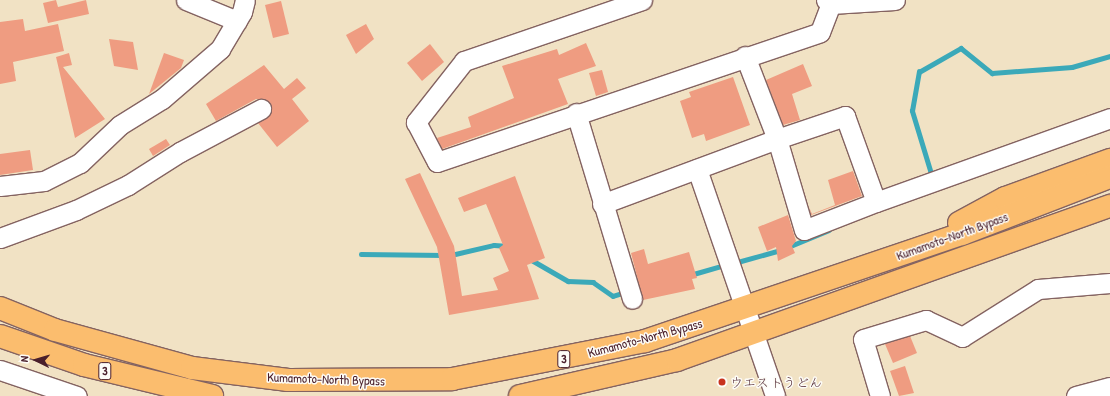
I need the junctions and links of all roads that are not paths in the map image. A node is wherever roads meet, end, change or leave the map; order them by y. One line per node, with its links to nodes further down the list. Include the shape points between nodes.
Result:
1 (186, 0): 6 (street)
2 (245, 0): 6 (street)
3 (642, 0): 9 (street, via 464,61 416,122 437,162)
4 (895, 0): 5 (street)
5 (829, 2): 7 (street, via 820,32)
6 (237, 21): 15 (street, via 220,49 162,99 120,125 80,163 44,181)
7 (745, 56): 9 (street); 11 (street)
8 (261, 109): 19 (street, via 180,152 128,186 76,210)
9 (576, 113): 17 (street)
10 (1110, 118): 16 (street)
11 (777, 139): 13 (street); 16 (street, via 845,116); 16 (street, via 804,230)
12 (1110, 160): 20 (highway, via 1005,198)
13 (697, 169): 17 (street); 24 (street)
14 (1110, 177): 20 (highway, Kumamoto-North Bypass / 3)
15 (0, 186)
16 (876, 202)
17 (602, 204): 22 (street)
18 (1110, 206): 25 (highway, Kumamoto-North Bypass / 3)
19 (0, 238)
20 (894, 257): 24 (highway, Kumamoto-North Bypass / 3)
21 (1110, 283): 35 (street, via 1038,289 962,337 926,320 863,339)
22 (632, 299)
23 (0, 308): 24 (highway, Kumamoto-North Bypass / 3, via 55,330 192,368 288,380 360,382 452,379 564,360 645,341)
24 (745, 309): 25 (street)
25 (753, 332): 33 (highway, Kumamoto-North Bypass / 3, via 676,360); 34 (street)
26 (0, 336): 32 (highway, 3, via 84,366)
27 (0, 370): 28 (street)
28 (28, 378): 29 (street); 31 (street)
29 (0, 383)
30 (1110, 387): 36 (street)
31 (77, 396)
32 (212, 396)
33 (520, 396)
34 (775, 396)
35 (880, 396)
36 (1076, 396)

